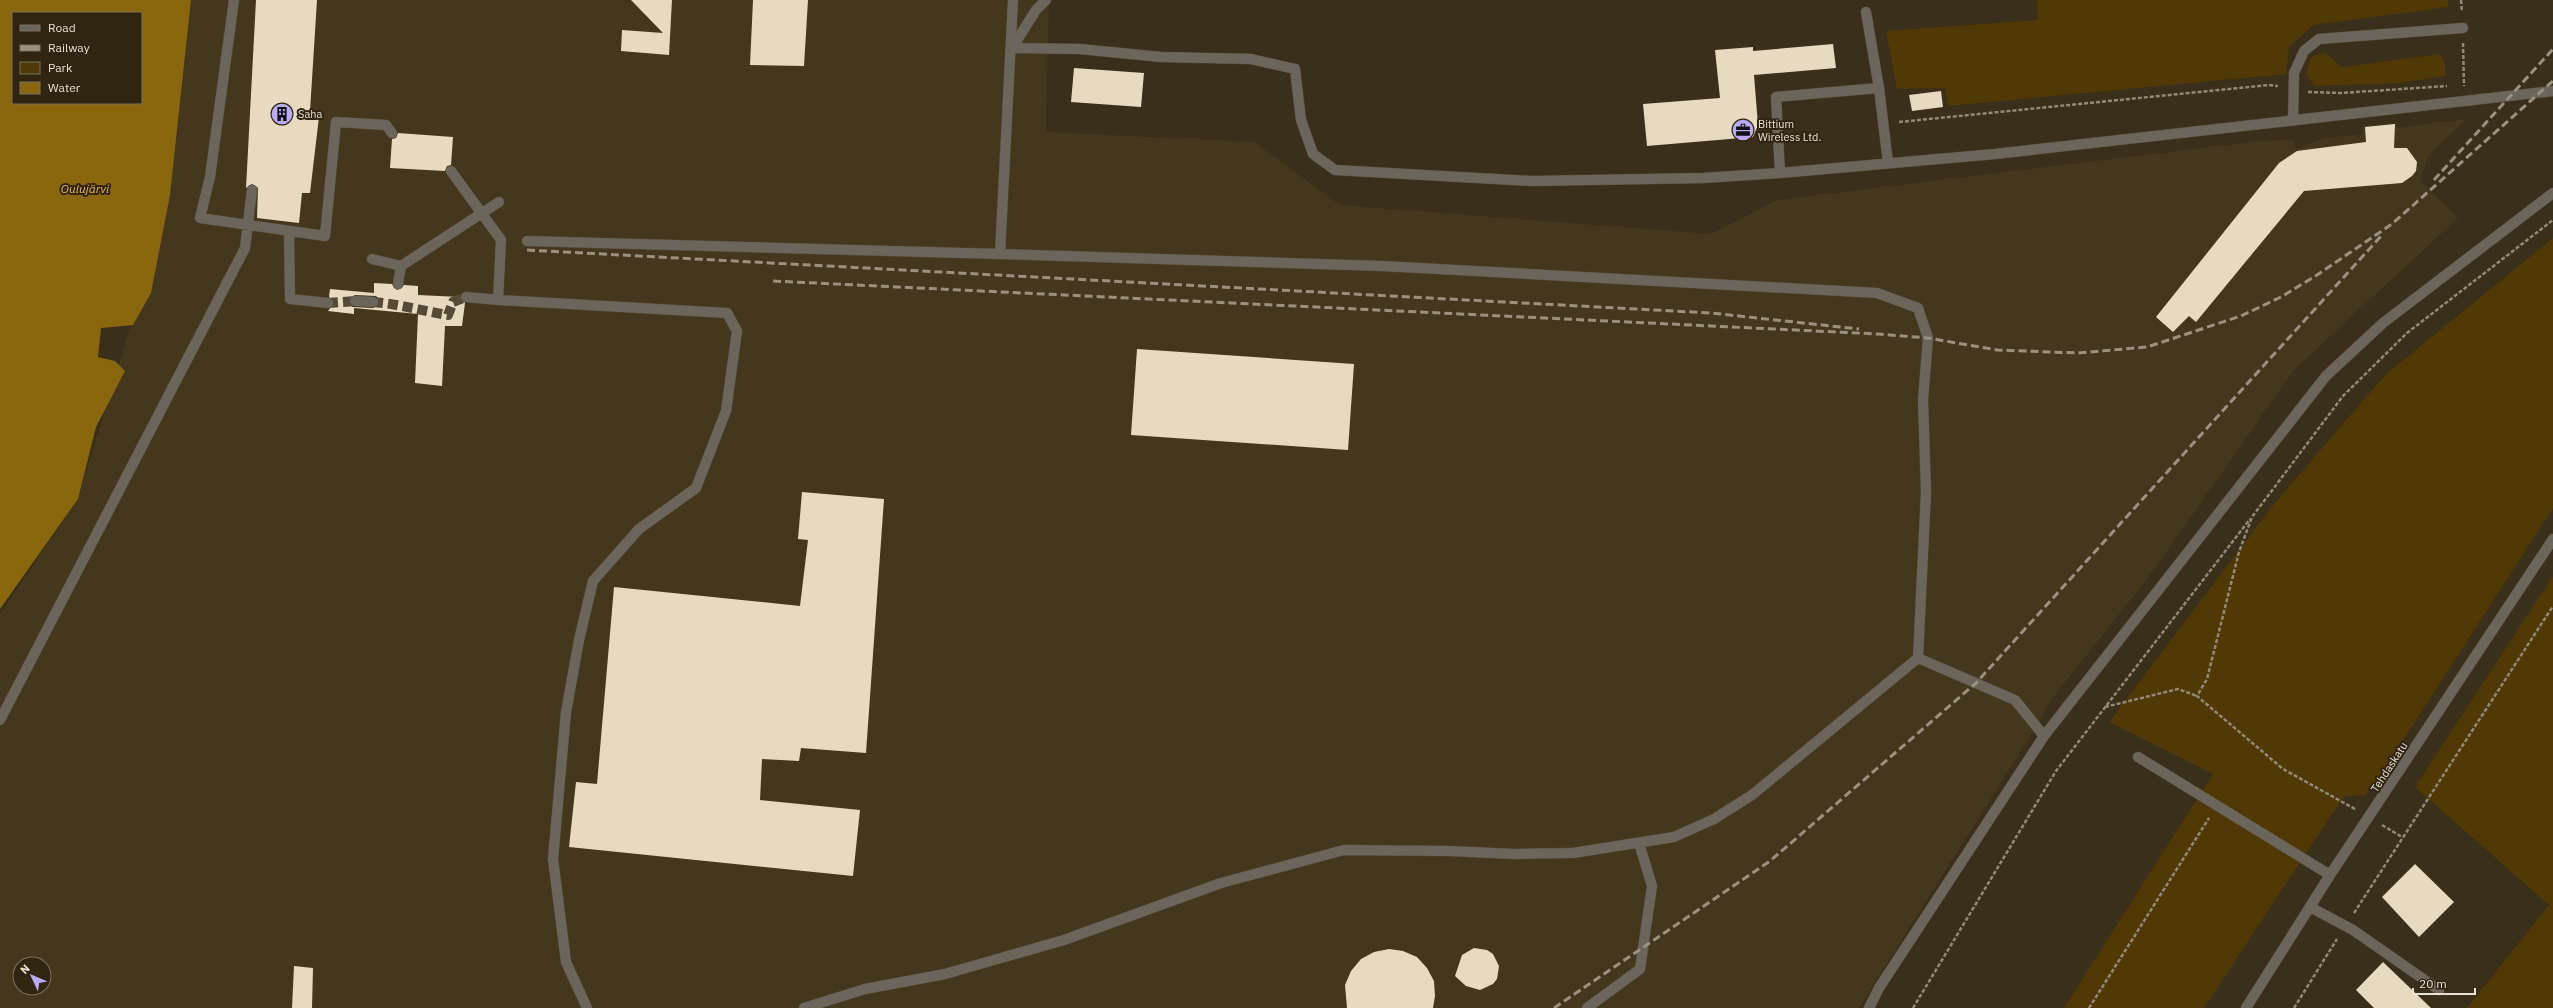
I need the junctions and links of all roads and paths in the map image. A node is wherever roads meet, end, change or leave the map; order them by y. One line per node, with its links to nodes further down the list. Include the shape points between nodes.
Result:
1 (234, 0): 27 (street, via 210,177 200,218)
2 (1013, 0): 7 (street)
3 (1046, 0): 7 (street, via 1036,10)
4 (2461, 0): 6 (path)
5 (1866, 12): 12 (street)
6 (2463, 28): 8 (path); 13 (street, via 2319,39 2304,51 2294,73)
7 (1012, 48): 21 (street, via 1080,50 1161,57 1251,59 1295,69 1301,120 1313,154 1335,170 1532,182 1703,178); 30 (street)
8 (2464, 84): 9 (path); 10 (path); 15 (path)
9 (2472, 84)
10 (2456, 85)
11 (2449, 86): 13 (path, via 2341,93 2310,93)
12 (1879, 88): 17 (street); 21 (street, via 1776,97)
13 (2294, 88): 16 (street); 17 (path, via 2262,86)
14 (2553, 91): 15 (street)
15 (2462, 101): 16 (street)
16 (2293, 120): 19 (street, via 1995,154)
17 (1883, 124): 19 (street)
18 (392, 133): 28 (street, via 386,125 336,122 325,236)
19 (1888, 163): 21 (street)
20 (451, 171): 25 (street)
21 (1780, 173)
22 (252, 190): 27 (street)
23 (2553, 193): 46 (street, via 2382,323 2326,376)
24 (499, 202): 25 (street)
25 (481, 214): 32 (street); 35 (street, via 501,240)
26 (2553, 220): 39 (path, via 2407,333 2374,363 2343,396)
27 (249, 225): 28 (street); 45 (street, via 245,248)
28 (289, 231): 38 (street, via 290,299)
29 (527, 241): 30 (street)
30 (1000, 254): 42 (street, via 1389,267 1877,293 1918,308 1928,338 1922,400 1926,492)
31 (372, 259): 32 (street)
32 (401, 266): 33 (street)
33 (398, 284)
34 (466, 297): 35 (street)
35 (498, 300): 56 (street, via 727,313 737,331 726,411 696,488 639,529 593,581 579,640 566,712 553,859 566,962)
36 (355, 302): 37 (street)
37 (373, 302)
38 (328, 303)
39 (2252, 517): 43 (path, via 2239,552 2207,679); 44 (path)
40 (2553, 539): 49 (street, Tehdaskatu)
41 (2553, 606): 50 (path)
42 (1918, 658): 46 (street, via 2015,700); 51 (street, via 1752,795 1714,818 1674,837)
43 (2197, 696): 44 (path, via 2178,689); 49 (path, via 2283,769)
44 (2105, 706): 60 (path, via 2056,771)
45 (0, 720)
46 (2044, 736): 59 (street, via 1883,982)
47 (2138, 757): 48 (street)
48 (2217, 806): 52 (street); 61 (path)
49 (2370, 818): 50 (path); 52 (street, Tehdaskatu)
50 (2402, 837): 54 (path)
51 (1639, 842): 57 (street, via 1573,853 1344,850 1221,883 1064,940 944,974 865,989); 58 (street, via 1652,886 1640,969)
52 (2330, 875): 53 (street, Tehdaskatu)
53 (2310, 907): 54 (street); 62 (street, Tehdaskatu)
54 (2346, 926): 55 (street); 63 (path)
55 (2439, 990)
56 (587, 1008)
57 (804, 1008)
58 (1587, 1008)
59 (1869, 1008)
60 (1913, 1008)
61 (2089, 1008)
62 (2246, 1008)
63 (2294, 1008)

